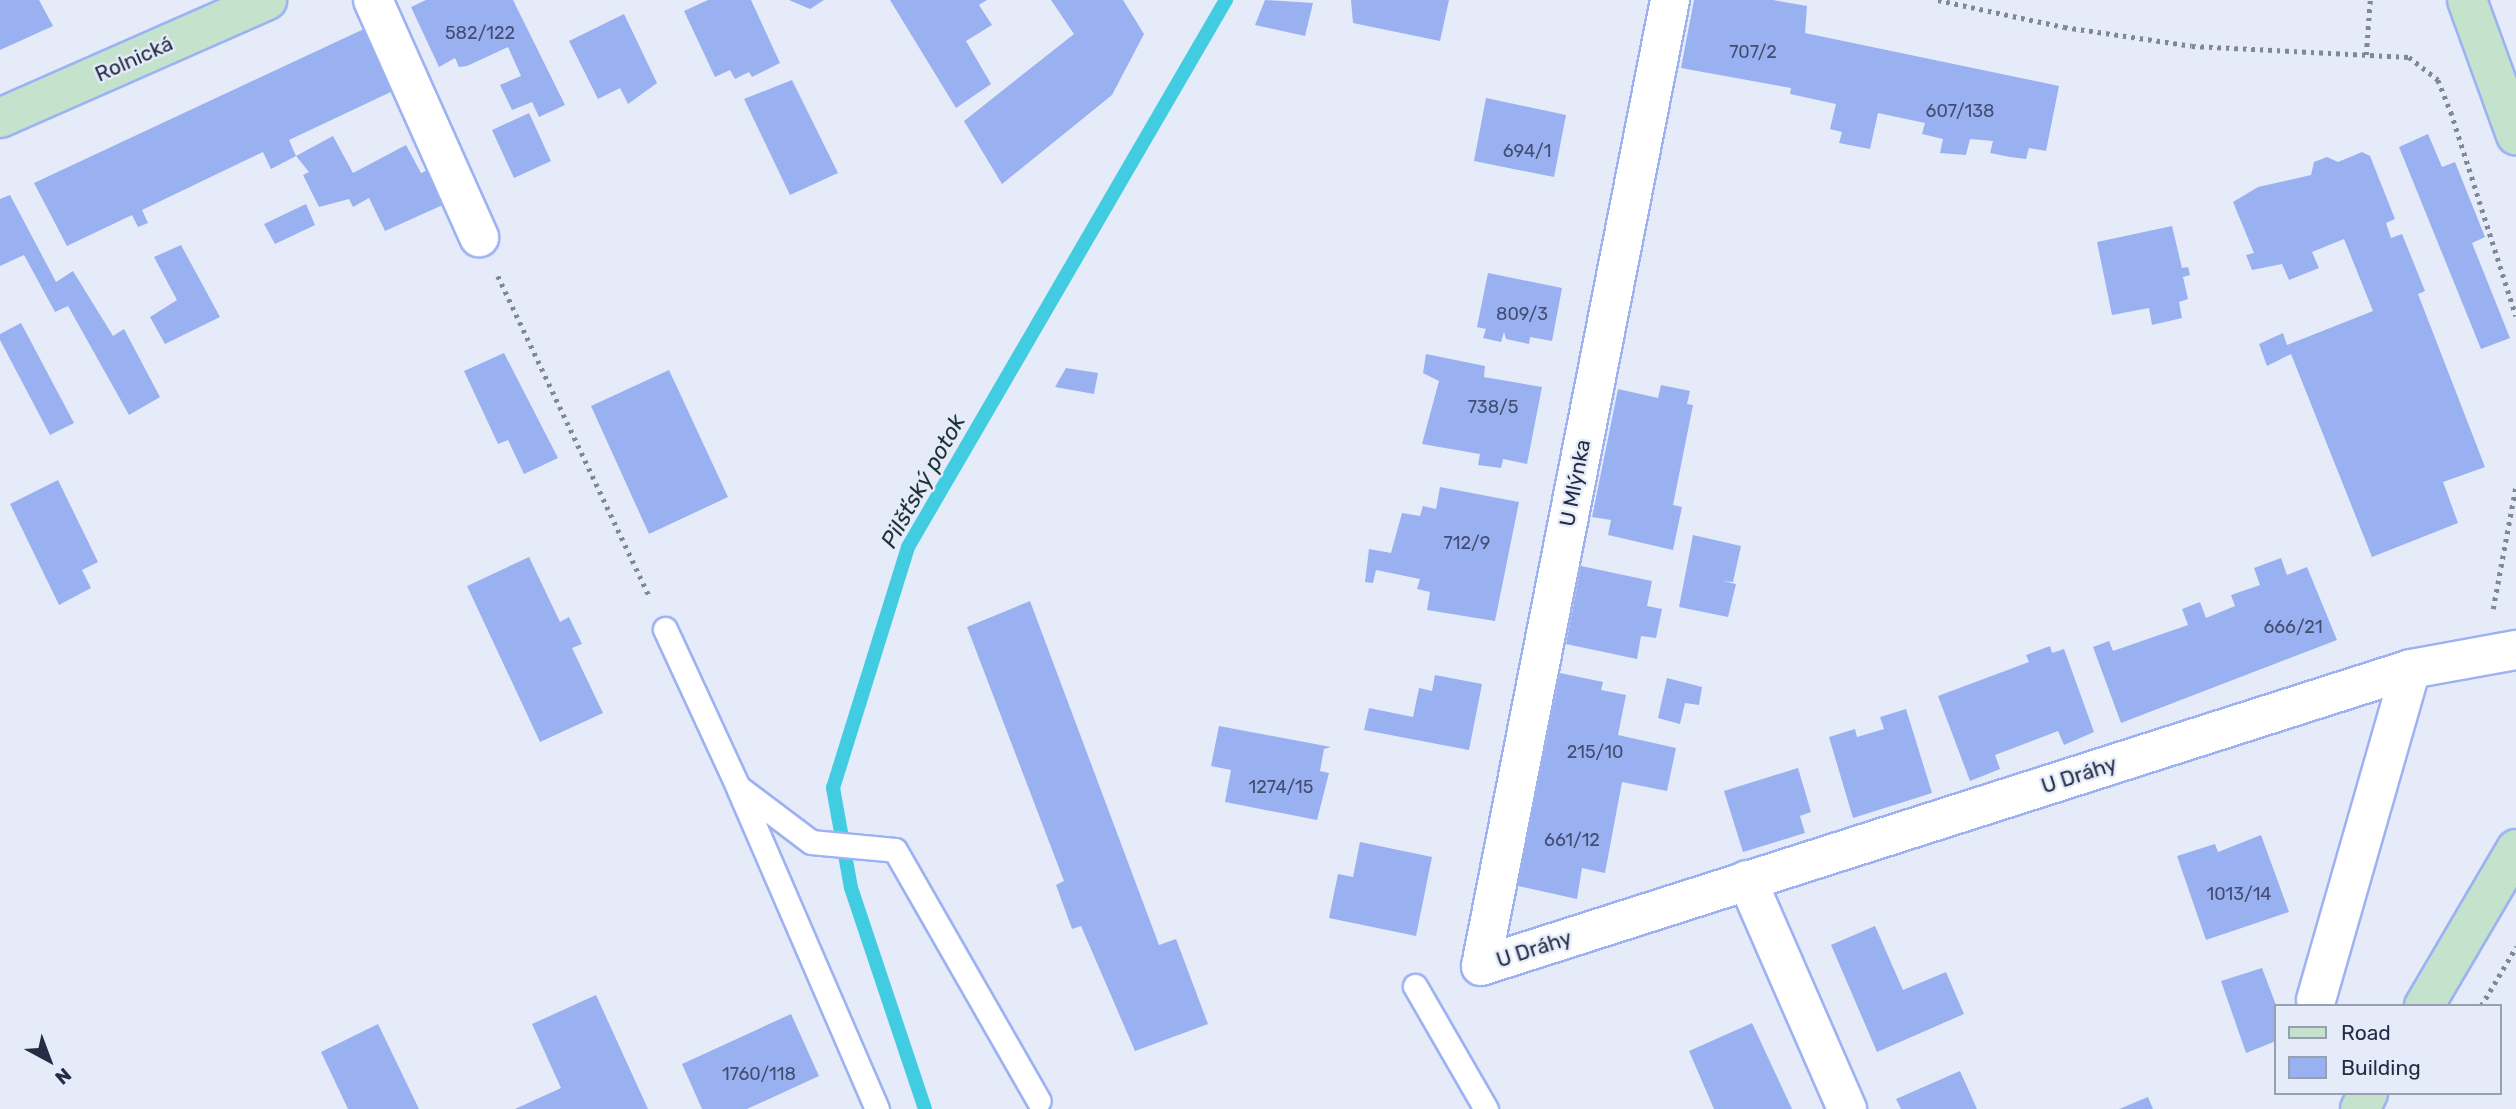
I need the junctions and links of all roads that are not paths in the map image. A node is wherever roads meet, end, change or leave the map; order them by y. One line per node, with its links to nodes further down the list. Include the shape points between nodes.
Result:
1 (267, 0): 5 (street, Rolnická)
2 (373, 0): 7 (street)
3 (1670, 0): 14 (street, U Mlýnka)
4 (2468, 0): 6 (street)
5 (0, 118)
6 (2516, 135)
7 (479, 237)
8 (666, 629): 11 (lane)
9 (2504, 651): 10 (street, U Dráhy)
10 (2411, 669): 13 (street, U Dráhy); 16 (street)
11 (738, 787): 18 (lane, via 811,842 895,850); 19 (lane)
12 (2516, 849): 17 (street)
13 (1747, 880): 14 (street, U Dráhy); 21 (street)
14 (1481, 966)
15 (1415, 986): 20 (lane)
16 (2316, 1000)
17 (2425, 1004)
18 (1040, 1101)
19 (877, 1109)
20 (1486, 1109)
21 (1847, 1109)

